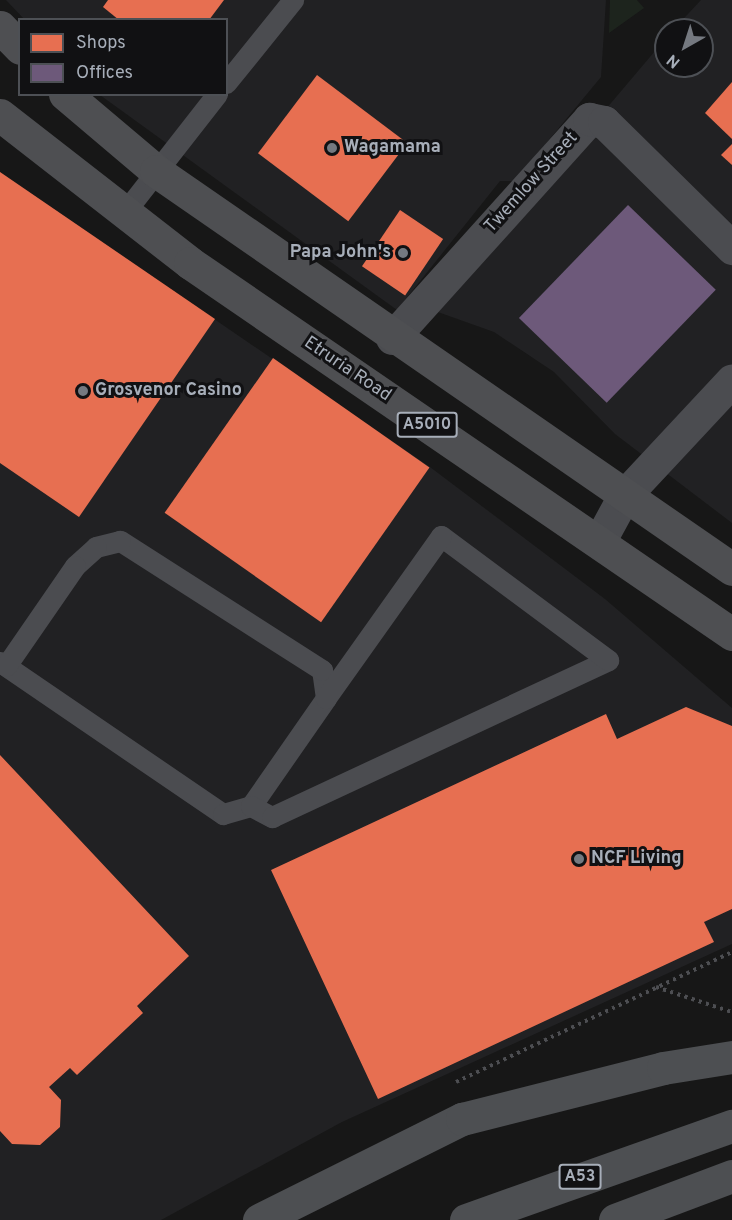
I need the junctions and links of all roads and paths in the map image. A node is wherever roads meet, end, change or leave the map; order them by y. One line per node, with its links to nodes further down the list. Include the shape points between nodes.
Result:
1 (293, 0): 6 (lane)
2 (0, 27): 4 (main road)
3 (0, 40): 5 (main road)
4 (18, 46)
5 (18, 55)
6 (228, 81)
7 (67, 96): 10 (main road, A5010)
8 (215, 96): 10 (lane)
9 (0, 115): 11 (main road, Etruria Road / A5010)
10 (156, 171): 11 (lane); 13 (main road, A5010)
11 (124, 213): 16 (main road, Etruria Road / A5010)
12 (732, 248): 13 (street, Twemlow Street, via 604,122 589,119)
13 (392, 338): 15 (main road, A5010)
14 (732, 380): 15 (street)
15 (624, 496): 16 (street); 17 (main road, A5010)
16 (599, 542): 18 (main road, Etruria Road / A5010)
17 (732, 569)
18 (732, 634)
19 (3, 664): 20 (lane, via 75,566 96,546 120,541 322,670); 21 (lane, via 223,814)
20 (327, 698): 21 (lane); 21 (lane, via 441,536 608,660 272,817)
21 (251, 806)
22 (732, 952): 23 (path)
23 (656, 987): 24 (path); 26 (path)
24 (732, 1012)
25 (732, 1057): 29 (highway, via 663,1068 462,1119)
26 (444, 1087)
27 (732, 1126): 30 (highway, A53)
28 (732, 1176): 31 (highway)
29 (259, 1220)
30 (466, 1220)
31 (615, 1220)

